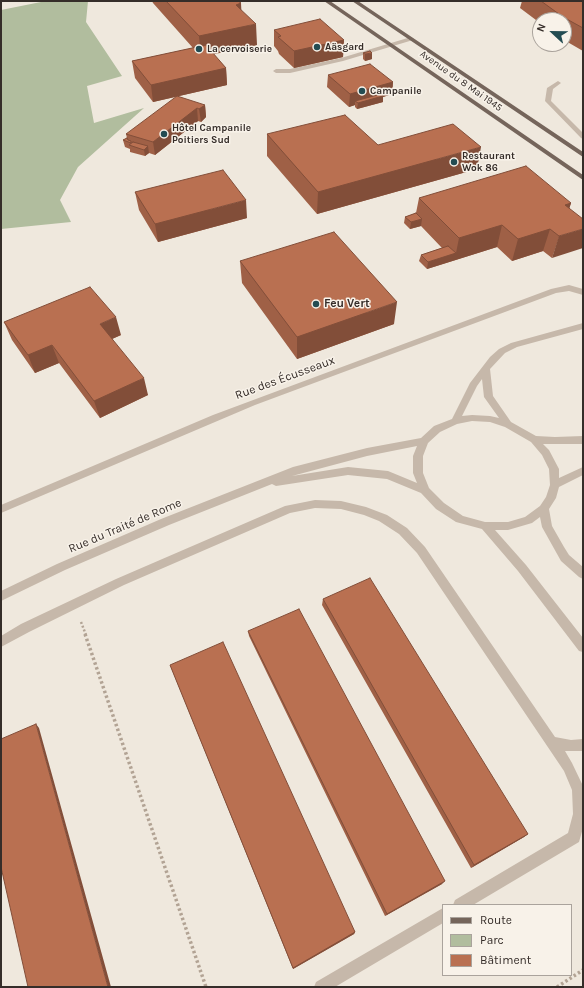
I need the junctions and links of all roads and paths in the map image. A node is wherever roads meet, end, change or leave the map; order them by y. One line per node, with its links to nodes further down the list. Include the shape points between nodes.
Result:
1 (325, 1): 4 (main road, Avenue du 8 Mai 1945)
2 (354, 1): 3 (main road, Avenue du 8 Mai 1945)
3 (411, 40): 4 (street); 8 (main road, Avenue du 8 Mai 1945)
4 (390, 45): 5 (street, via 343,59); 9 (main road, Avenue du 8 Mai 1945)
5 (276, 71)
6 (558, 83): 7 (street, via 550,88 548,101)
7 (583, 137)
8 (583, 155)
9 (583, 178)
10 (583, 292): 22 (street, Rue des Écusseaux, via 569,288 554,291 252,403)
11 (583, 326): 12 (street, via 514,345 502,351)
12 (486, 368): 13 (street, via 473,386); 14 (street, via 489,397)
13 (455, 421): 14 (street, via 490,419); 17 (street, via 437,429)
14 (508, 424): 15 (street)
15 (534, 439): 16 (street); 20 (street, via 546,453 554,469)
16 (583, 440)
17 (424, 442): 19 (street, Rue du Traité de Rome, via 367,452 296,470); 21 (street, via 418,456 418,473)
18 (583, 471): 20 (street)
19 (262, 484): 21 (street, Rue du Traité de Rome, via 348,471 388,475); 26 (street, Rue du Traité de Rome, via 61,567)
20 (555, 485): 23 (street)
21 (425, 490): 24 (street, via 440,506 460,519)
22 (1, 509)
23 (544, 509): 24 (street, via 528,520 508,526); 25 (street, via 547,527 560,550)
24 (484, 526): 29 (street, via 522,568)
25 (583, 574)
26 (1, 596)
27 (74, 604): 28 (street); 30 (street, via 173,558 289,509 315,504 341,505 366,511 403,531 421,550); 36 (path)
28 (1, 642)
29 (583, 647)
30 (551, 742): 31 (street); 32 (street, via 568,767 578,790)
31 (583, 746)
32 (579, 835): 33 (street)
33 (462, 904)
34 (442, 916): 37 (street)
35 (583, 970): 38 (path)
36 (206, 987)
37 (321, 987)
38 (557, 987)

